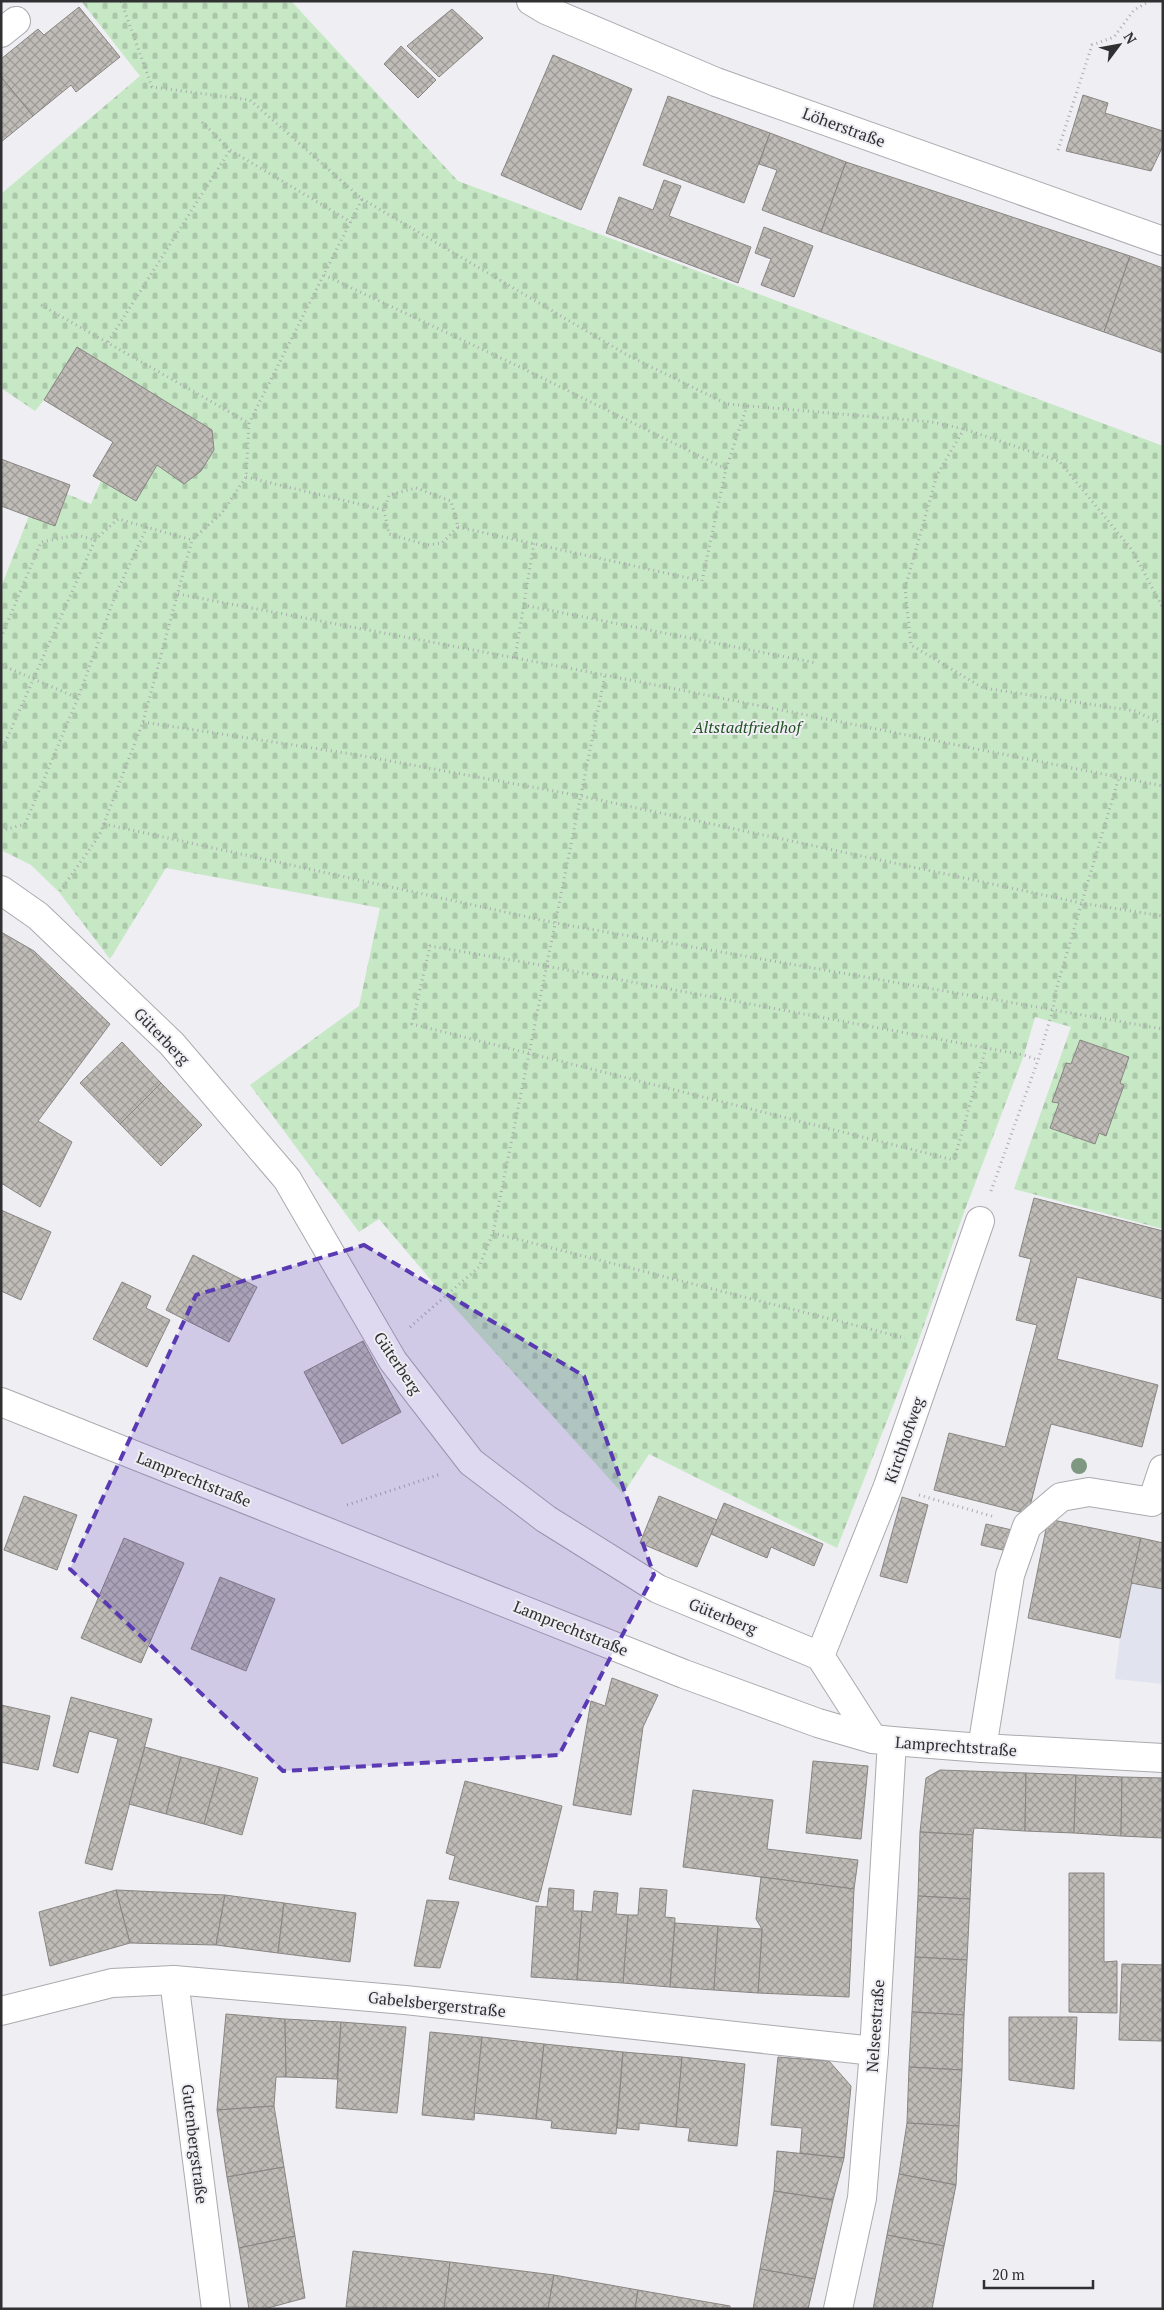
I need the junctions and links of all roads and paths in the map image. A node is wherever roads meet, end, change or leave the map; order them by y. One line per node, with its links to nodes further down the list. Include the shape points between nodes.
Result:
1 (121, 1): 7 (path, via 152,87 250,100)
2 (531, 1): 9 (street, Löherstraße, via 716,82)
3 (1150, 1): 6 (path, via 1134,10 1114,37 1092,45)
4 (202, 122): 5 (path)
5 (230, 150): 8 (path); 12 (path)
6 (1058, 150)
7 (362, 199): 8 (path); 13 (path, via 629,356 726,404)
8 (351, 222): 10 (path)
9 (1163, 241)
10 (324, 275): 14 (path); 16 (path)
11 (41, 305): 12 (path)
12 (108, 342): 14 (path)
13 (748, 406): 15 (path, via 932,422); 16 (path)
14 (249, 423): 17 (path)
15 (964, 429): 26 (path, via 1059,461 1132,550); 35 (path, via 937,475 905,588 911,645 984,688 1135,711)
16 (726, 469): 23 (path, via 702,581)
17 (246, 477): 18 (path); 22 (path, via 222,513)
18 (384, 510): 20 (path, via 389,534 427,545 442,544); 20 (path, via 390,495 416,488 451,501)
19 (147, 527): 21 (path, via 118,518); 22 (path); 33 (path, via 115,596)
20 (458, 527): 23 (path)
21 (95, 540): 27 (path, via 77,535 41,542); 32 (path)
22 (192, 540): 24 (path)
23 (534, 543): 25 (path)
24 (178, 594): 28 (path); 34 (path)
25 (524, 605): 28 (path); 29 (path)
26 (1163, 608)
27 (1, 638)
28 (515, 658): 31 (path)
29 (816, 663)
30 (1, 665): 32 (path)
31 (605, 675): 37 (path); 39 (path)
32 (34, 679): 33 (path); 36 (path)
33 (78, 698): 41 (path, via 24,824)
34 (143, 722): 39 (path, via 352,754); 40 (path)
35 (1163, 724)
36 (1, 752)
37 (1119, 777): 38 (path); 43 (path)
38 (1163, 786)
39 (580, 796): 43 (path); 46 (path)
40 (104, 824): 44 (path, via 100,836); 46 (path)
41 (1, 832)
42 (1, 890): 44 (street, Güterberg)
43 (1081, 903): 45 (path); 48 (path)
44 (38, 916): 56 (street, Güterberg, via 172,1044 286,1178)
45 (1163, 916)
46 (555, 923): 47 (path); 48 (path)
47 (546, 966): 50 (path); 51 (path); 51 (path, via 430,946 412,1024)
48 (1053, 1009): 49 (path); 52 (path)
49 (1163, 1029)
50 (986, 1048): 51 (path, via 954,1160); 52 (path)
51 (529, 1053): 54 (path)
52 (1038, 1060): 53 (path)
53 (980, 1221): 55 (street, Kirchhofweg)
54 (493, 1233): 55 (path); 56 (path, via 479,1267)
55 (937, 1345): 60 (street, Kirchhofweg)
56 (386, 1347): 63 (street, Güterberg, via 393,1361 471,1462 546,1519 658,1589)
57 (1, 1402): 64 (street, Lamprechtstraße, via 684,1674 818,1723)
58 (1163, 1469): 62 (street, via 1152,1502 1089,1492 1061,1497)
59 (423, 1482): 61 (path)
60 (888, 1486): 62 (path); 63 (street, Kirchhofweg)
61 (349, 1504)
62 (1027, 1526): 65 (street, via 1010,1575)
63 (820, 1656): 64 (street)
64 (882, 1740): 65 (street, Lamprechtstraße); 69 (street, Nelseestraße)
65 (982, 1748): 66 (street, Lamprechtstraße)
66 (1163, 1758)
67 (174, 1980): 68 (street, Gabelsbergerstraße, via 112,1983); 69 (street, Gabelsbergerstraße, via 405,2000); 70 (street, Gutenbergstraße)
68 (1, 2010)
69 (874, 2051): 71 (street, Nelseestraße, via 862,2198)
70 (216, 2309)
71 (838, 2309)

